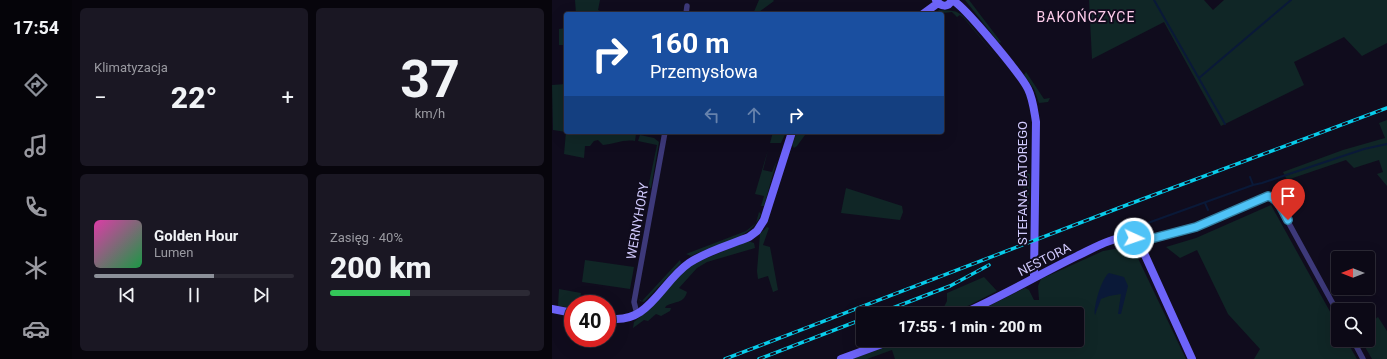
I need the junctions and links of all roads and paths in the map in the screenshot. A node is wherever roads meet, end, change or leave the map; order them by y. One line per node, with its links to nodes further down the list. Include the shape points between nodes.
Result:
1 (952, 0): 2 (street, via 945,6); 11 (street, STEFANA BATOREGO, via 965,10 1018,75 1032,100 1036,122)
2 (937, 1): 5 (street)
3 (687, 6): 4 (street)
4 (686, 12)
5 (925, 12)
6 (664, 134): 16 (street, WERNYHORY, via 634,302)
7 (791, 134): 16 (street, via 760,228 749,237 688,264)
8 (1292, 187): 9 (street)
9 (1272, 197): 10 (street, via 1260,198 1183,231); 12 (street)
10 (1139, 242): 11 (street, NESTORA, via 1127,237 1113,240); 21 (street)
11 (1034, 276): 13 (street, NESTORA)
12 (1333, 303)
13 (977, 307)
14 (552, 309): 15 (street)
15 (564, 311)
16 (636, 314): 17 (street, via 624,320)
17 (616, 319)
18 (873, 347): 20 (street)
19 (1357, 347): 22 (street)
20 (841, 359)
21 (1192, 359)
22 (1363, 359)

